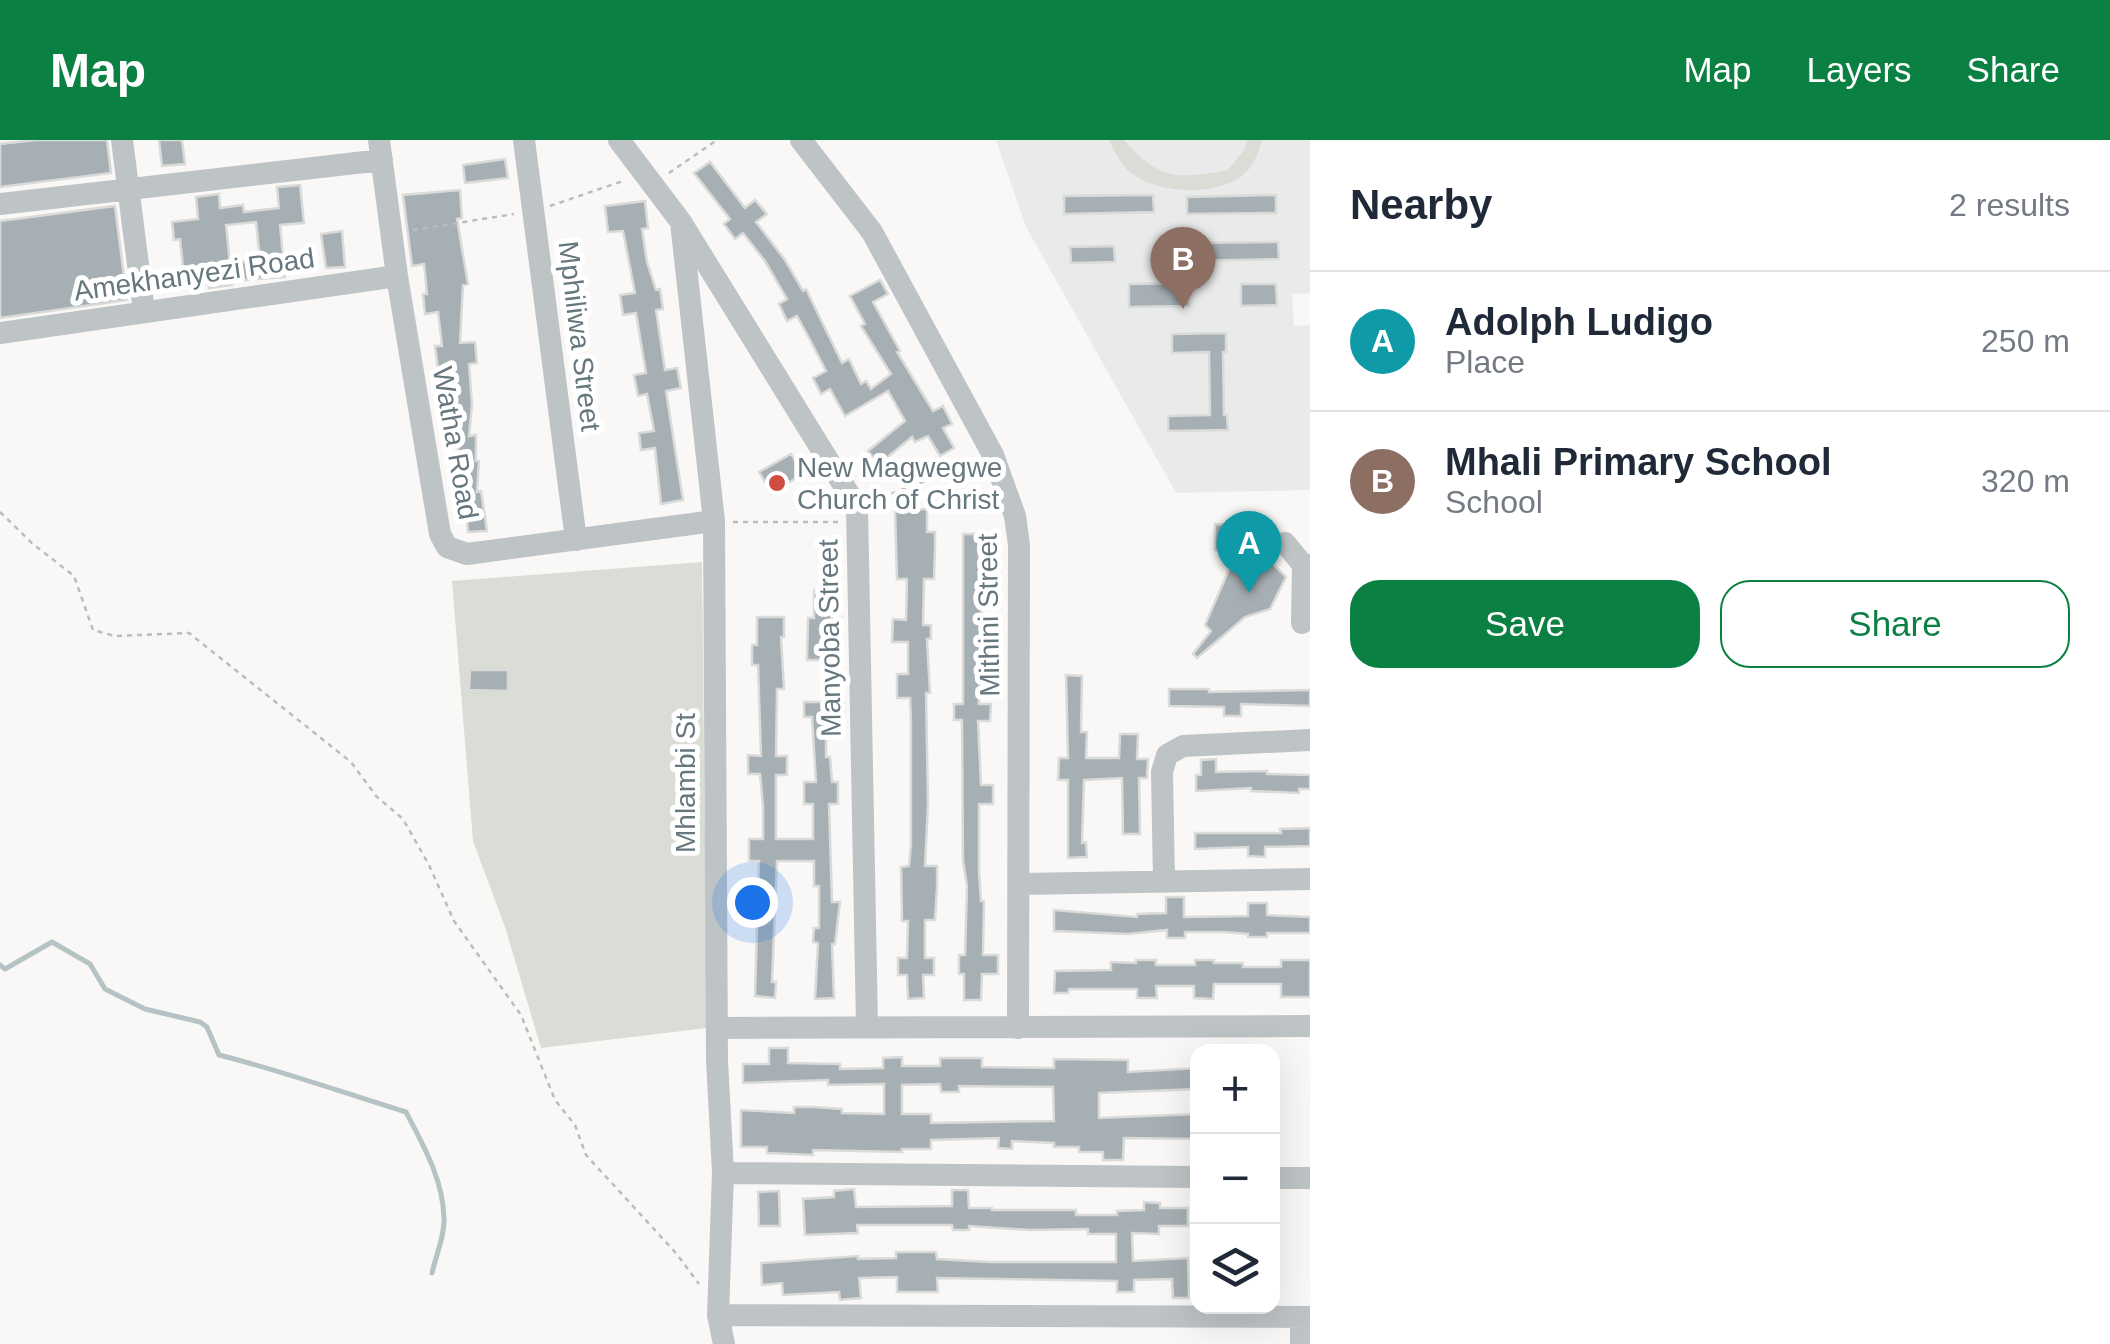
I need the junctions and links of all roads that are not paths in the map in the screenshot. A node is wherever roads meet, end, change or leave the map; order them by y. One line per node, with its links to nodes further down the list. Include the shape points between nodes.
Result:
1 (122, 140): 6 (street)
2 (524, 140): 13 (street, Mphiliwa Street)
3 (619, 140): 8 (street, Manyoba Street)
4 (802, 140): 20 (street, Mithini Street, via 872,232 993,454 1016,516)
5 (380, 150): 6 (street); 9 (street, Watha Road)
6 (128, 188): 7 (street); 10 (street)
7 (0, 204)
8 (681, 222): 12 (street, Mhlambi St); 21 (street, Manyoba Street, via 857,515)
9 (397, 276): 10 (street, Amekhanyezi Road); 13 (street, Watha Road, via 447,547 467,554)
10 (144, 312): 11 (street, Amekhanyezi Road)
11 (0, 333)
12 (714, 521): 13 (street, Watha Road); 23 (street, Mhlambi St)
13 (576, 540)
14 (1286, 543): 15 (street)
15 (1307, 565): 16 (street)
16 (1302, 623)
17 (1310, 740): 19 (street, via 1183,746 1167,755)
18 (1310, 879): 19 (street)
19 (1164, 880): 20 (street)
20 (1020, 884): 24 (street, Mithini Street)
21 (866, 1026): 23 (street); 24 (street)
22 (1310, 1026): 24 (street)
23 (716, 1028): 25 (street, Mhlambi St)
24 (1018, 1028)
25 (723, 1173): 26 (street); 29 (street, Mhlambi St)
26 (1190, 1177)
27 (1280, 1178): 28 (street)
28 (1310, 1178)
29 (718, 1315): 30 (street); 31 (street, Mhlambi St)
30 (1305, 1317): 32 (street)
31 (724, 1344)
32 (1301, 1344)

